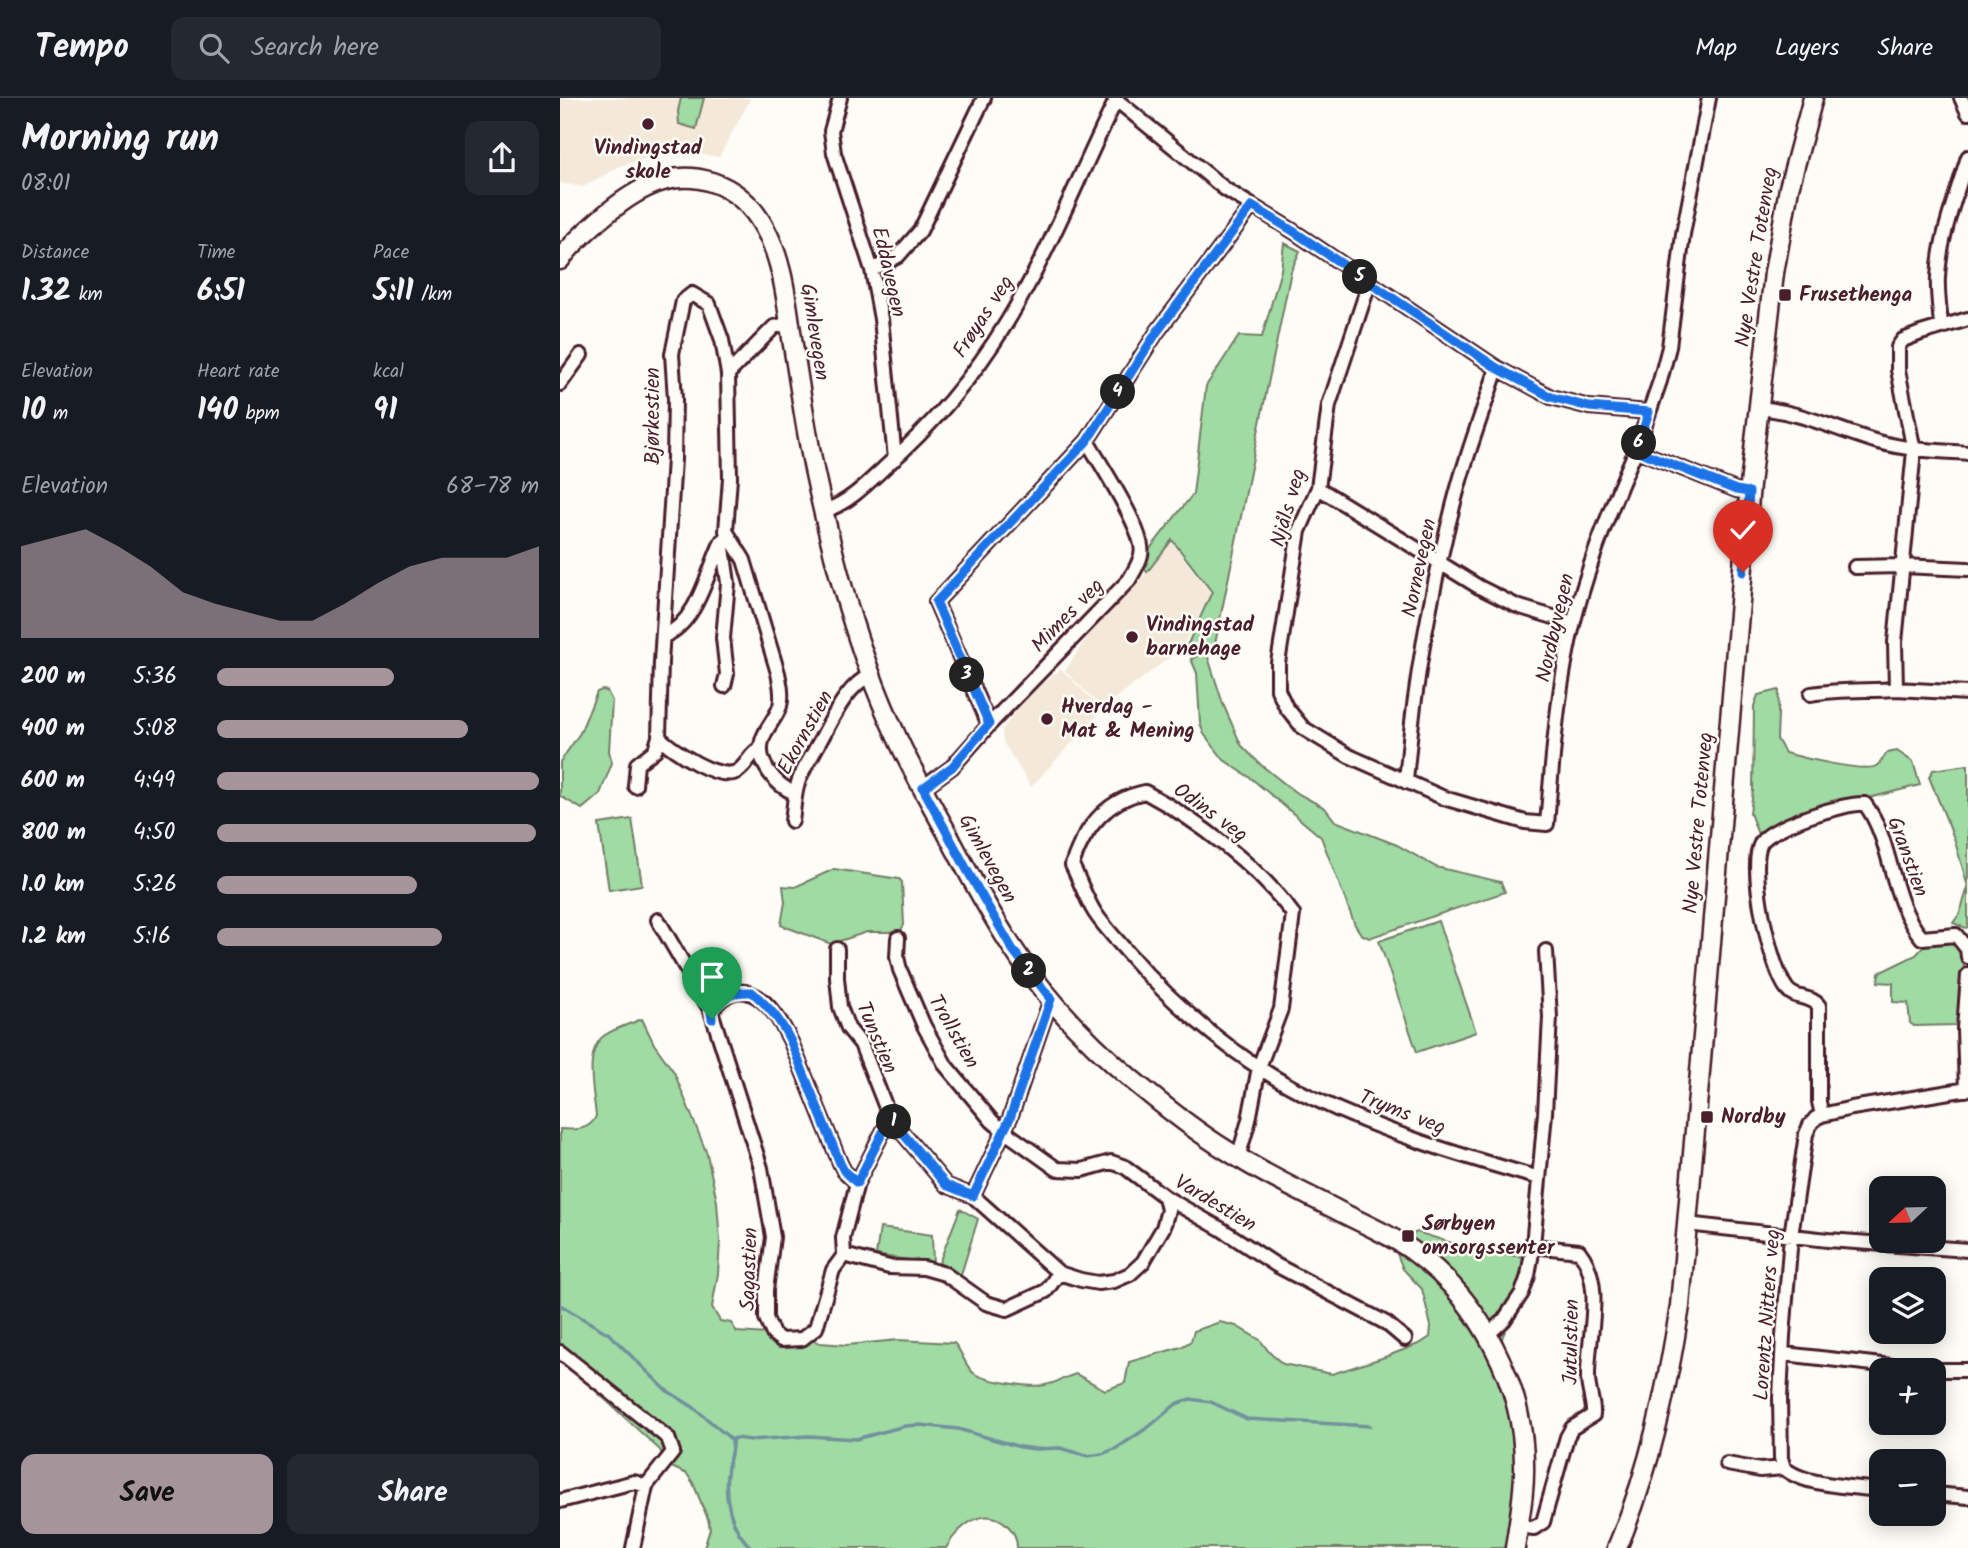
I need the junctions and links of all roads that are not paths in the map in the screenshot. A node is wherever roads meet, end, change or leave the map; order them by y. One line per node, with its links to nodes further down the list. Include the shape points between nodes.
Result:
1 (839, 98): 11 (street, Eddavegen, via 831,131 834,153)
2 (984, 98): 11 (street, via 920,231 898,256)
3 (1709, 98): 21 (street, Nordbyvegen, via 1683,234 1669,347)
4 (1813, 98): 20 (street, Nye Vestre Totenveg, via 1789,188 1774,273)
5 (1961, 98): 7 (street)
6 (1116, 99): 9 (street); 26 (street, Frøyas veg, via 1006,324 954,395)
7 (1968, 113)
8 (1968, 157): 15 (street, via 1940,260)
9 (1252, 206): 12 (street); 22 (street, via 1157,332)
10 (560, 260): 14 (street, Gimlevegen, via 588,229 648,186 675,179 712,181 739,195 764,225 781,274)
11 (872, 270): 26 (street, Eddavegen)
12 (1369, 284): 17 (street); 27 (street, Njåls veg, via 1329,405)
13 (1968, 319): 15 (street)
14 (790, 323): 18 (street, via 774,327); 29 (street, Gimlevegen)
15 (1941, 326): 24 (street, via 1903,340 1898,347)
16 (581, 355): 19 (street)
17 (1497, 368): 21 (street, via 1551,397 1589,407); 31 (street, Nornevegen)
18 (728, 374): 30 (street, Bjørkestien, via 730,478); 36 (street, Bjørkestien, via 709,304 692,294 683,301 672,354 674,459)
19 (560, 384)
20 (1759, 408): 24 (street, via 1799,414); 28 (street, Nye Vestre Totenveg)
21 (1649, 412): 23 (street, Nordbyvegen)
22 (1087, 441): 42 (street, via 936,602); 42 (street, Mimes veg, via 1130,516 1142,554 1129,580)
23 (1636, 450): 28 (street); 35 (street, Nordbyvegen, via 1603,528)
24 (1914, 451): 25 (street); 33 (street)
25 (1968, 453)
26 (895, 459): 29 (street, Frøyas veg, via 854,494)
27 (1318, 488): 31 (street); 45 (street, Njåls veg, via 1299,531 1278,663 1278,690 1303,728)
28 (1749, 492): 69 (street, Nye Vestre Totenveg)
29 (824, 511): 37 (street, Gimlevegen)
30 (724, 536): 36 (street, Bjørkestien, via 691,614); 38 (street, Bjørkestien, via 728,583); 44 (street, via 744,560 781,688 779,707)
31 (1439, 563): 35 (street, via 1517,606); 45 (street, Nornevegen, via 1415,691)
32 (1855, 566): 33 (street)
33 (1902, 566): 34 (street); 39 (street)
34 (1968, 569)
35 (1573, 623): 50 (street, Nordbyvegen, via 1557,716)
36 (664, 636): 43 (street, Bjørkestien)
37 (872, 674): 47 (street, Gimlevegen); 48 (street, Ekornstien, via 841,704)
38 (724, 686)
39 (1896, 689): 40 (street); 41 (street)
40 (1968, 693)
41 (1811, 694)
42 (989, 724): 47 (street, Mimes veg, via 952,767)
43 (659, 737): 44 (street, via 689,759 724,773 739,770); 46 (street, via 655,750 637,764)
44 (761, 748): 48 (street, via 773,780)
45 (1406, 782): 50 (street, Njåls veg, via 1444,798)
46 (635, 786)
47 (923, 788): 57 (street, Gimlevegen, via 1013,950)
48 (795, 793): 49 (street, Ekornstien)
49 (792, 821)
50 (1547, 824)
51 (658, 920): 58 (street, Sagastien)
52 (898, 938): 63 (street, Trollstien, via 900,970 924,1026 946,1066)
53 (837, 949): 62 (street, Tunstien, via 840,1007 861,1044)
54 (1546, 951): 65 (street, via 1550,1017)
55 (1968, 957): 61 (street, Granstien, via 1956,934 1922,938 1916,931 1866,804 1811,817 1762,840 1757,868 1772,953 1786,989 1814,999 1819,1006)
56 (1968, 975): 60 (street, via 1964,1030)
57 (1051, 999): 63 (street); 64 (street, Gimlevegen, via 1150,1095)
58 (711, 1011): 66 (street, via 732,993 752,992 766,1003 791,1042 844,1171); 73 (street, Sagastien, via 766,1189 773,1237 766,1318 773,1334 781,1340 802,1339 816,1328 833,1270)
59 (1259, 1067): 59 (street, Odins veg, via 1281,1009 1293,914 1245,863 1169,805 1145,792 1129,795 1109,806 1089,829 1072,865 1095,913 1152,980); 64 (street, Odins veg); 65 (street, Tryms veg, via 1311,1097 1388,1130)
60 (1967, 1090): 61 (street)
61 (1822, 1115): 70 (street, Lorentz Nitters veg, via 1806,1134)
62 (890, 1118): 66 (street, Sagastien); 67 (street, Tunstien, via 946,1185)
63 (1004, 1131): 67 (street); 68 (street, Vardestien, via 1056,1169 1082,1170 1111,1162)
64 (1238, 1158): 75 (street, Gimlevegen, via 1414,1251 1451,1285)
65 (1539, 1178): 71 (street)
66 (857, 1183): 73 (street, Sagastien, via 843,1238)
67 (973, 1196): 74 (street, Tunstien)
68 (1165, 1197): 74 (street, Tunstien, via 1164,1228 1130,1274 1098,1283); 76 (street, Vardestien, via 1276,1265 1386,1323)
69 (1687, 1224): 70 (street); 90 (street, Nye Vestre Totenveg, via 1679,1306 1658,1424)
70 (1791, 1236): 72 (street); 78 (street, Lorentz Nitters veg)
71 (1533, 1246): 75 (street, via 1522,1293 1504,1320); 87 (street, Jutulstien, via 1578,1251 1584,1257 1592,1287 1588,1377 1594,1409 1567,1437 1544,1522 1534,1528)
72 (1968, 1250)
73 (844, 1255): 74 (street, via 944,1274 986,1303 1007,1309 1046,1291)
74 (1059, 1273)
75 (1486, 1336): 87 (street, Gimlevegen, via 1511,1388 1523,1440 1525,1466)
76 (1405, 1339)
77 (560, 1352): 82 (street, via 668,1438 673,1452)
78 (1784, 1354): 79 (street, via 1914,1369); 81 (street, Lorentz Nitters veg, via 1780,1398)
79 (1968, 1370)
80 (1727, 1464): 81 (street, via 1760,1470)
81 (1784, 1468): 83 (street, via 1805,1479)
82 (646, 1486): 86 (street, via 634,1482); 88 (street)
83 (1869, 1487)
84 (1946, 1495): 85 (street)
85 (1968, 1497)
86 (560, 1501)
87 (1518, 1526): 89 (street, Gimlevegen)
88 (633, 1548)
89 (1515, 1548)
90 (1618, 1548)

